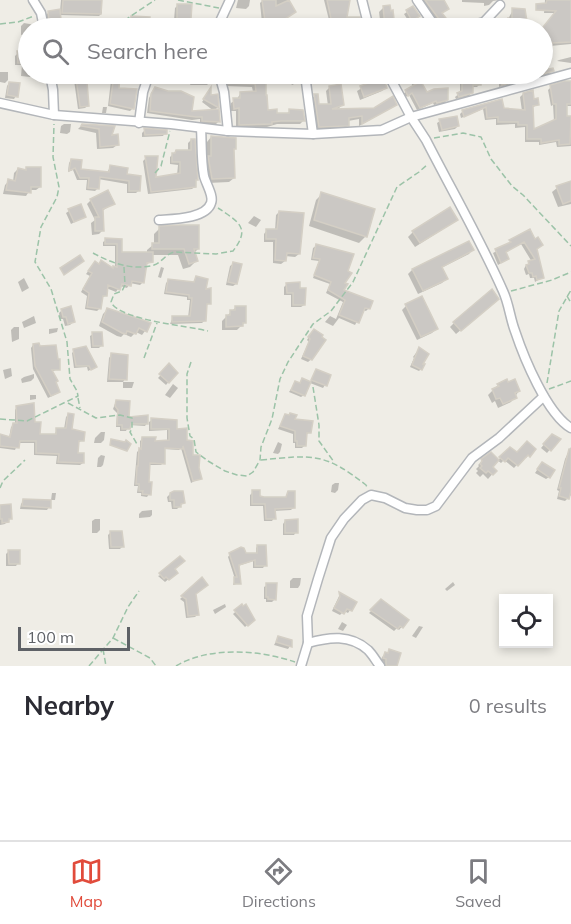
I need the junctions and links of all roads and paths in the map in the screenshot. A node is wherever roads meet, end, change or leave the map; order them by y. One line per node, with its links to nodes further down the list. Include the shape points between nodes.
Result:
1 (33, 0): 9 (street)
2 (155, 0): 12 (path)
3 (178, 0): 8 (path)
4 (230, 0): 8 (street)
5 (362, 0): 14 (street)
6 (417, 0): 15 (street)
7 (500, 5): 16 (street)
8 (225, 10): 13 (street)
9 (41, 13): 10 (path); 11 (street)
10 (28, 18)
11 (42, 18)
12 (128, 18)
13 (221, 18)
14 (366, 18)
15 (429, 18)
16 (488, 18)
17 (18, 22): 18 (path)
18 (0, 24)
19 (571, 73): 20 (street)
20 (553, 78)
21 (51, 84): 28 (street)
22 (145, 84): 30 (street)
23 (222, 84): 33 (street)
24 (306, 84): 34 (street)
25 (393, 84): 29 (street)
26 (531, 84): 29 (street)
27 (0, 103): 28 (street)
28 (54, 115): 30 (street); 55 (path, via 53,157 59,187 41,227 34,262 51,289 67,342 70,379)
29 (411, 117): 34 (street, via 382,130); 35 (street)
30 (139, 123): 31 (street)
31 (171, 124): 32 (street); 37 (path, via 161,166)
32 (201, 128): 33 (street); 38 (street, via 203,168)
33 (228, 131): 34 (street)
34 (312, 134)
35 (426, 140): 36 (street); 40 (path, via 464,133 481,136 491,159 512,186)
36 (434, 156): 45 (street); 62 (path, via 397,187 352,282 331,311 313,324 288,362 280,379)
37 (155, 173)
38 (211, 204): 39 (street, via 195,216); 42 (path, via 242,226 241,242 233,251 174,252 153,265)
39 (159, 220)
40 (571, 246)
41 (93, 253): 42 (path)
42 (124, 266): 48 (path, via 124,285 122,291 114,294 112,306)
43 (571, 272): 45 (path)
44 (571, 290): 46 (path)
45 (504, 293): 54 (street, via 514,330)
46 (566, 295): 47 (path); 54 (path, via 559,310 548,382)
47 (571, 303)
48 (157, 322): 49 (path); 50 (path)
49 (208, 331)
50 (144, 358)
51 (191, 362): 62 (path, via 187,374 188,418 196,452 237,475 247,476)
52 (571, 381): 54 (path)
53 (313, 387): 63 (path, via 319,441)
54 (541, 392): 59 (street, via 562,423); 65 (street, via 499,438 472,458 436,506 427,510 405,508)
55 (78, 396): 56 (path); 57 (path)
56 (67, 403): 57 (path); 58 (path, via 27,421)
57 (80, 409): 60 (path, via 96,418 132,418 130,432)
58 (0, 419)
59 (571, 428)
60 (137, 444)
61 (25, 460): 64 (path)
62 (260, 460): 63 (path, via 305,455)
63 (335, 463): 65 (path, via 366,485)
64 (0, 488)
65 (371, 495): 68 (street, via 344,519 331,538 307,616)
66 (139, 591): 67 (path)
67 (113, 638): 69 (path); 73 (path, via 150,658)
68 (308, 643): 70 (street); 75 (street, via 330,637 349,639 368,650)
69 (103, 649): 71 (path); 72 (path)
70 (301, 665): 74 (path, via 258,653 230,652 192,658)
71 (88, 666)
72 (106, 666)
73 (156, 666)
74 (176, 666)
75 (380, 666)

